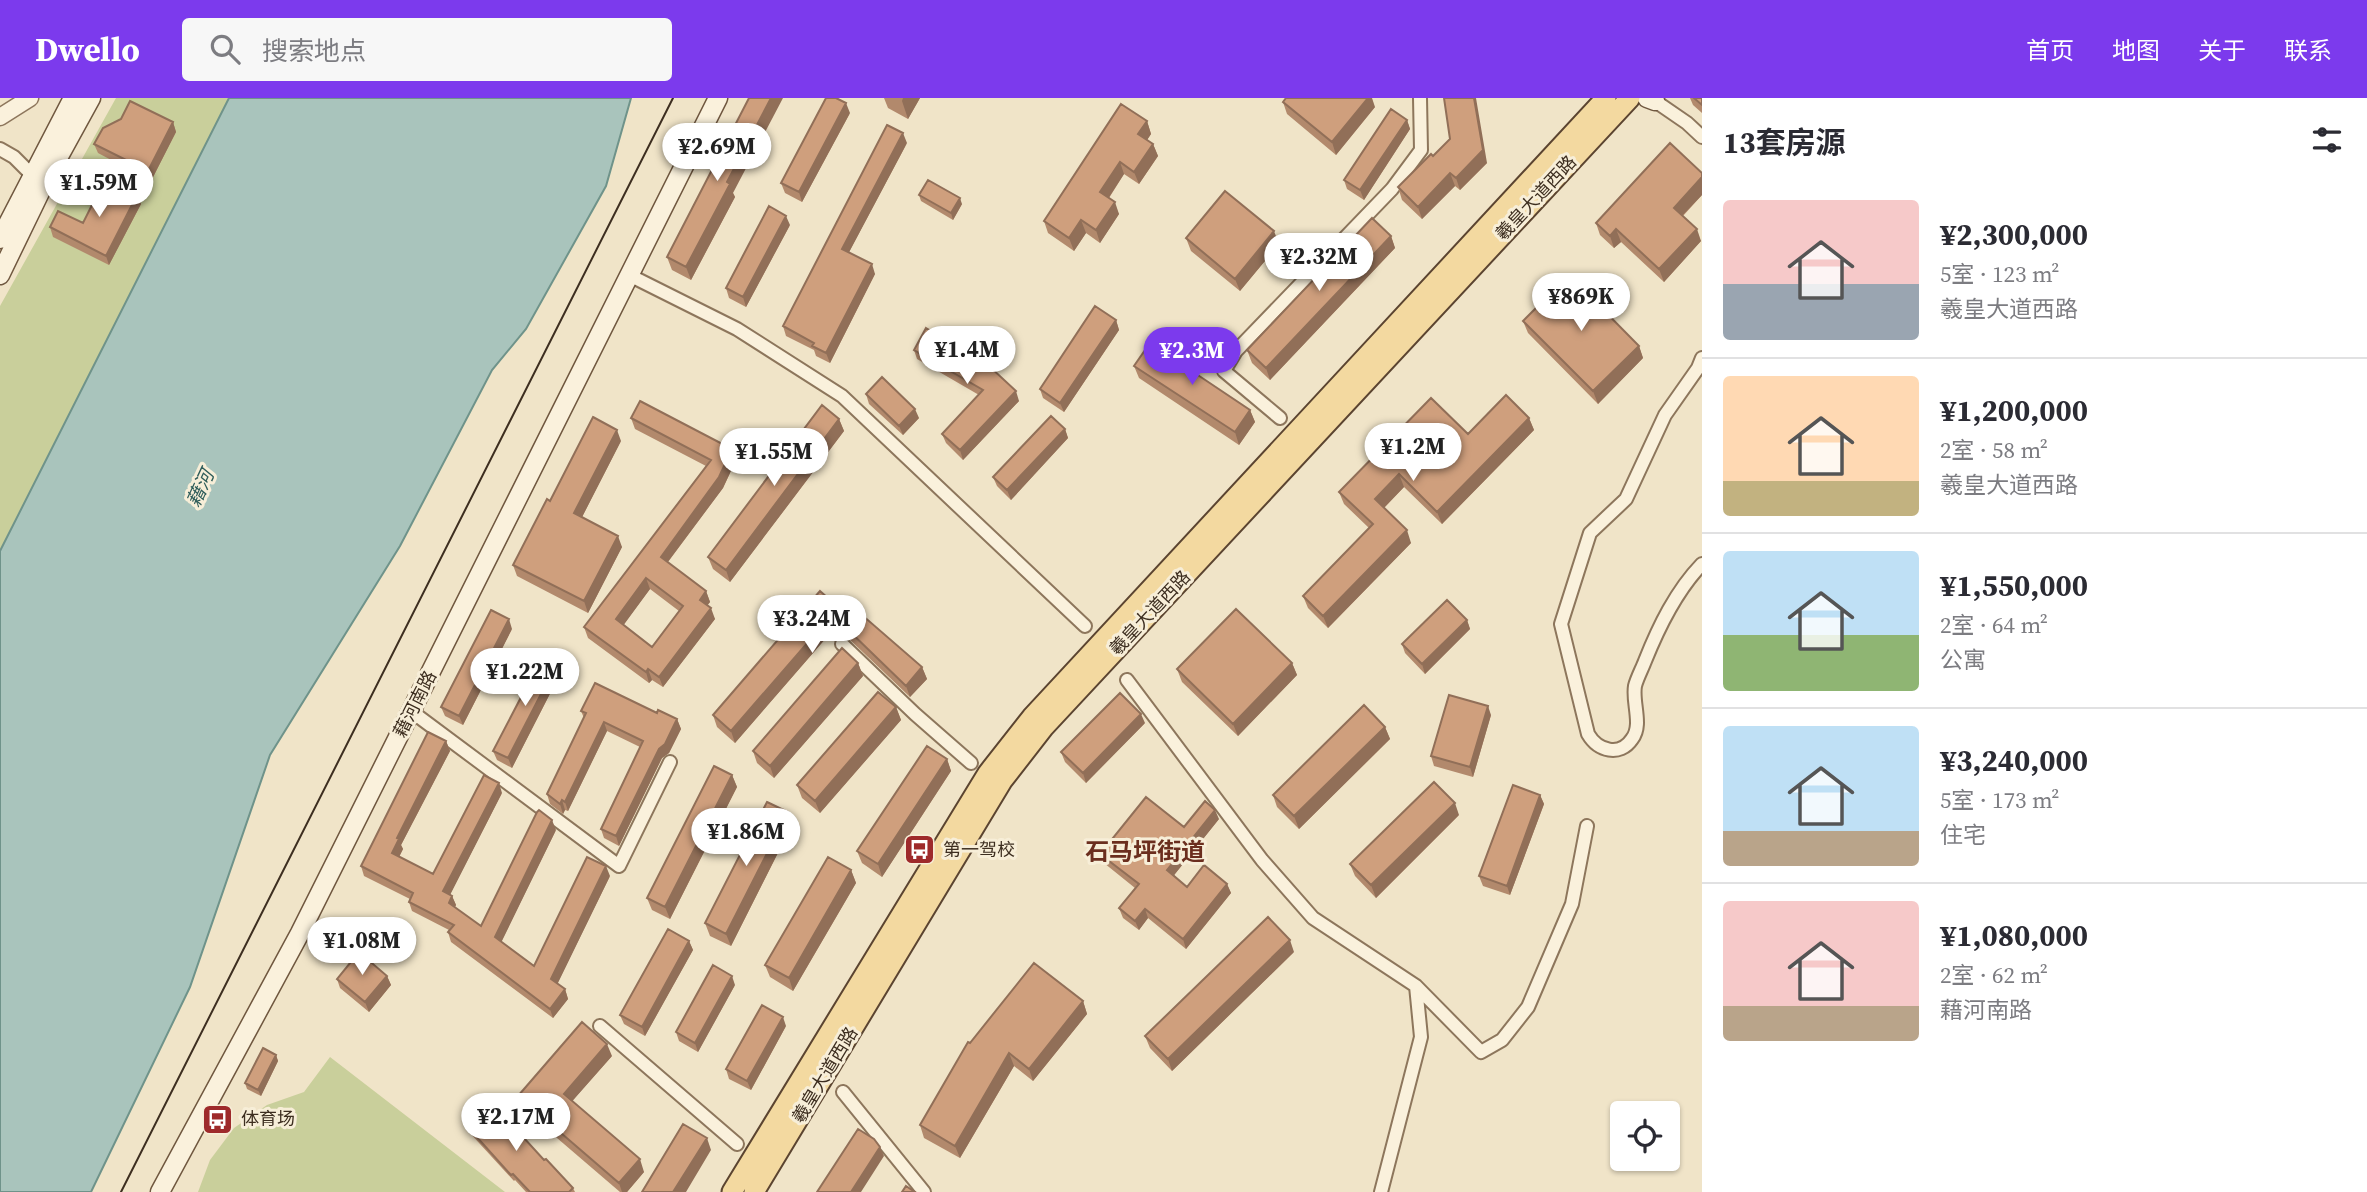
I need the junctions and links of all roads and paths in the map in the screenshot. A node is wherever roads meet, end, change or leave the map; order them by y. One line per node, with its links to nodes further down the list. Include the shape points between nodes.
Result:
1 (30, 98): 9 (street)
2 (73, 98): 12 (main road)
3 (91, 98): 12 (main road)
4 (718, 98): 15 (main road, 藉河南路)
5 (1420, 98): 17 (street, via 1421,150 1392,189 1236,351 1224,371)
6 (1606, 98): 31 (main road, 羲皇大道西路, via 1032,717 988,773)
7 (1630, 98): 32 (main road, 羲皇大道西路, via 1044,727 1002,781)
8 (1651, 100): 10 (street)
9 (0, 117)
10 (1702, 137)
11 (0, 149): 12 (street)
12 (39, 178): 13 (main road); 14 (main road)
13 (0, 239)
14 (0, 275)
15 (629, 275): 19 (street, via 737,330 842,396); 22 (main road, 藉河南路)
16 (1702, 358): 18 (street, via 1665,415 1626,499 1590,533 1561,624 1588,734 1599,747 1616,750 1631,742 1635,687 1657,629)
17 (1280, 418)
18 (1702, 564)
19 (1085, 626)
20 (842, 644): 24 (street)
21 (1127, 680): 26 (street, via 1262,860 1313,918)
22 (411, 711): 23 (street, via 619,866); 30 (main road, 藉河南路, via 300,933)
23 (670, 762)
24 (971, 763)
25 (1587, 826): 26 (street, via 1572,904 1528,1007 1502,1040 1481,1052)
26 (1416, 986): 34 (street, via 1421,1037)
27 (600, 1026): 29 (street)
28 (843, 1093): 33 (street)
29 (737, 1144)
30 (160, 1192)
31 (732, 1192)
32 (754, 1192)
33 (924, 1192)
34 (1381, 1192)

